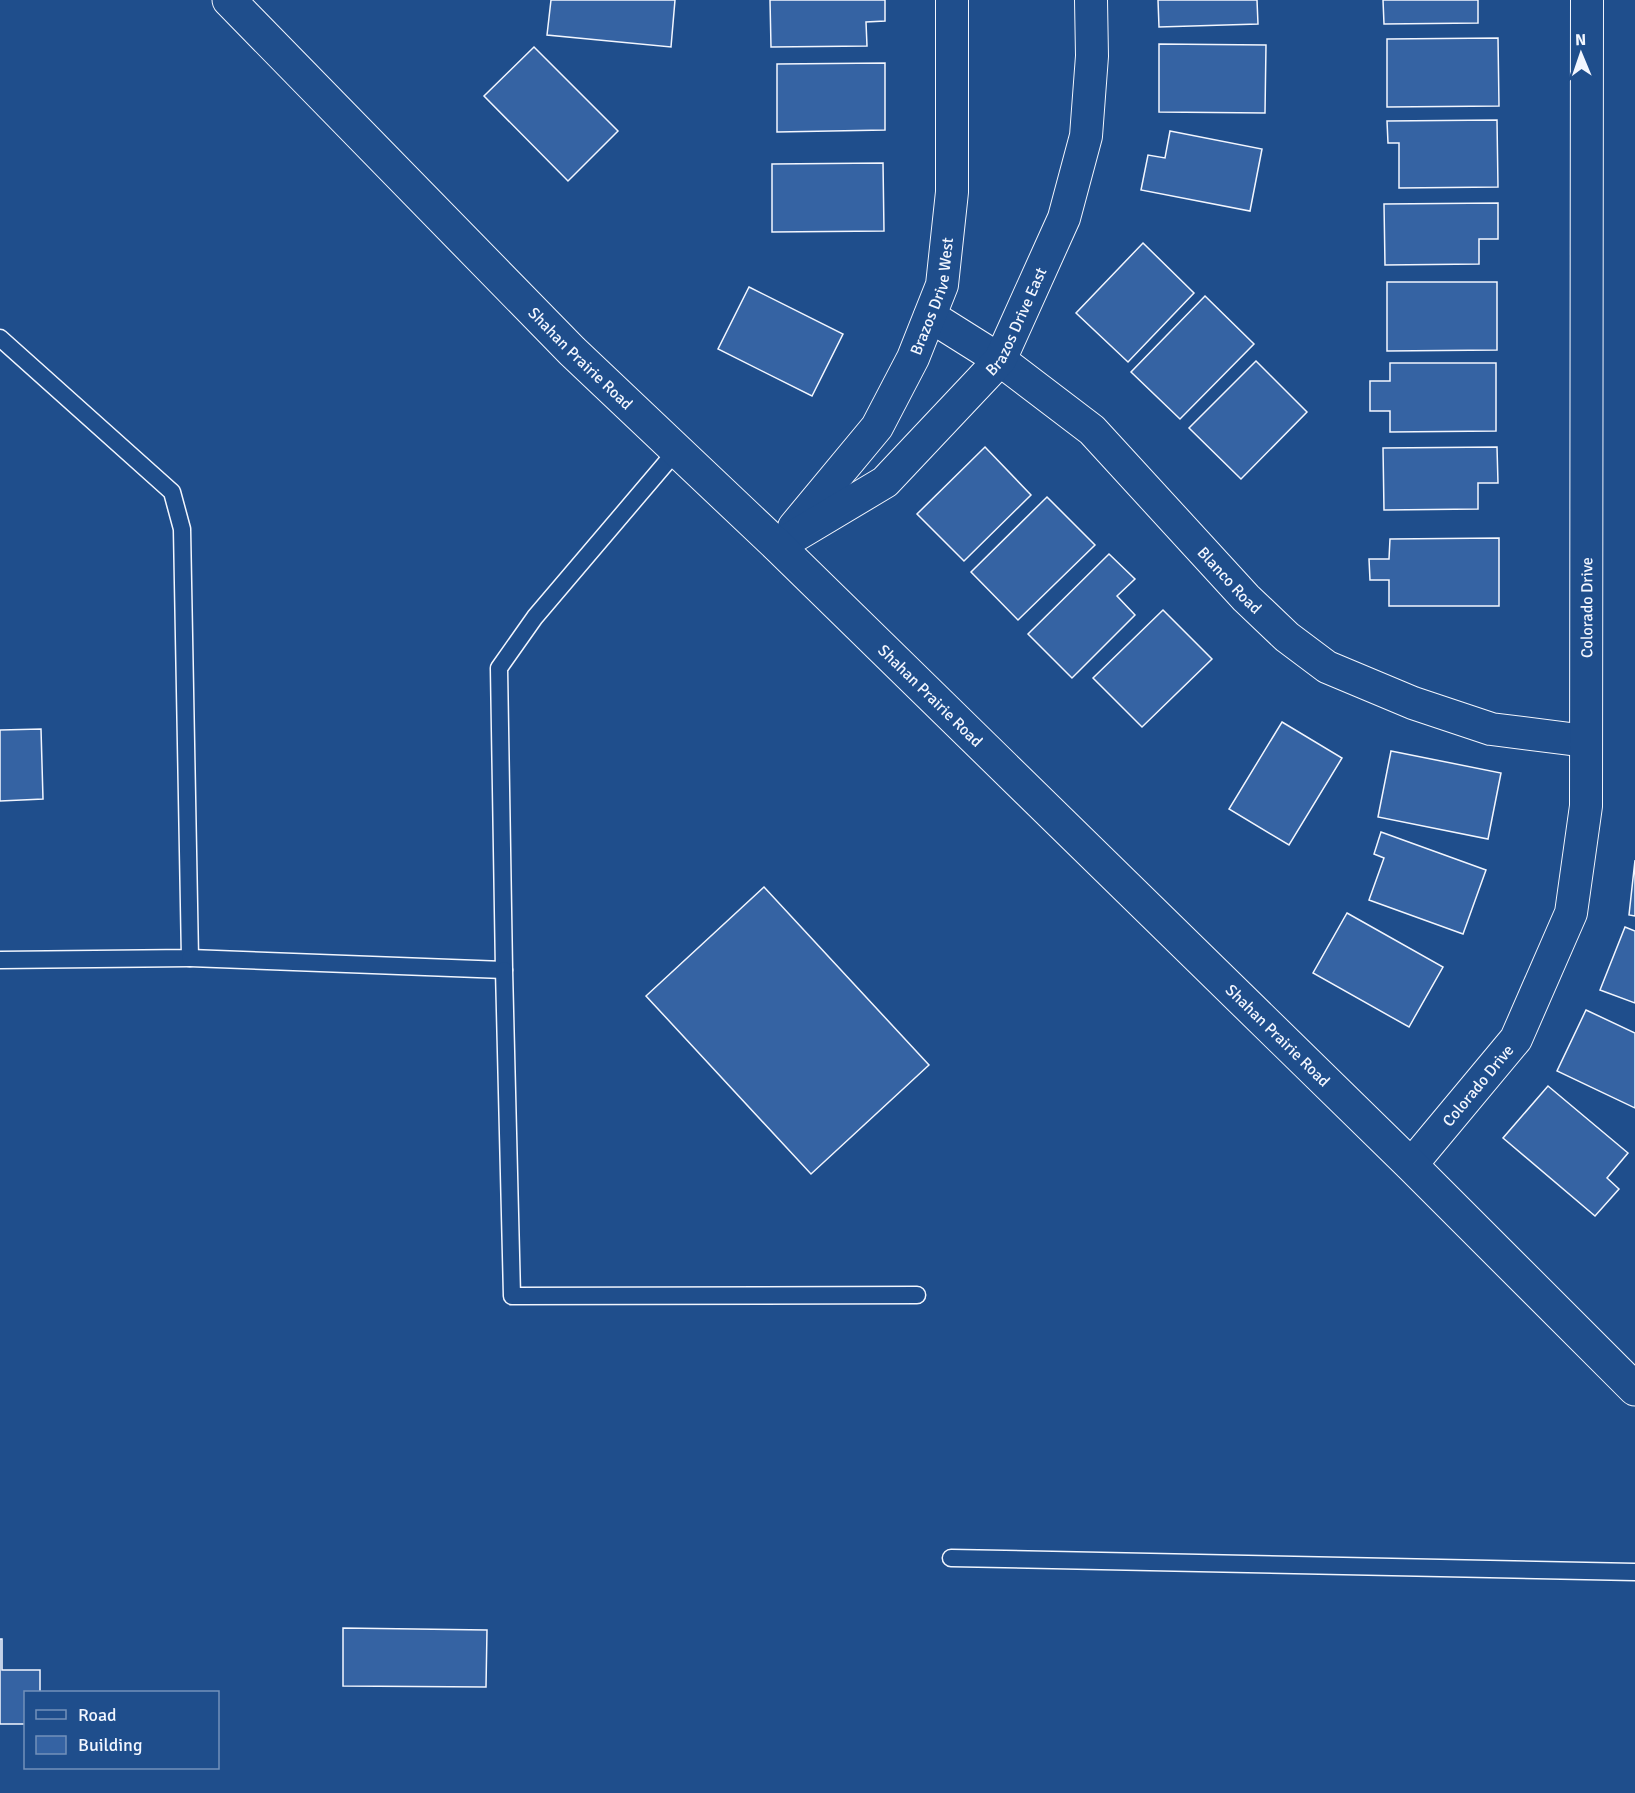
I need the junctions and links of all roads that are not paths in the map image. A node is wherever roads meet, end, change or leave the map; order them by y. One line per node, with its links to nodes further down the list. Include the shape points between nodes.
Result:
1 (229, 0): 8 (street, Shahan Prairie Road, via 572,351)
2 (952, 0): 5 (street, Brazos Drive West, via 952,192 942,285)
3 (1091, 0): 7 (street, Brazos Drive East, via 1092,56 1086,136 1064,218)
4 (1587, 0): 10 (street, Colorado Drive)
5 (930, 316): 7 (street, Blanco Road); 9 (street, Brazos Drive West, via 877,427)
6 (0, 338): 11 (lane, via 172,492 182,529)
7 (1000, 360): 9 (street, Brazos Drive East, via 885,482); 10 (street, Blanco Road, via 1092,430 1246,598 1287,637 1327,667 1491,729)
8 (677, 450): 9 (street, Shahan Prairie Road); 13 (lane, via 535,617 499,668)
9 (778, 546): 14 (street, Shahan Prairie Road)
10 (1586, 741): 14 (street, Colorado Drive, via 1586,806 1571,913 1516,1039)
11 (190, 958): 12 (lane); 13 (lane)
12 (0, 960)
13 (504, 970): 15 (lane, via 512,1296)
14 (1412, 1165): 16 (street, Shahan Prairie Road)
15 (917, 1295)
16 (1635, 1389)
17 (951, 1558): 18 (lane)
18 (1635, 1572)

